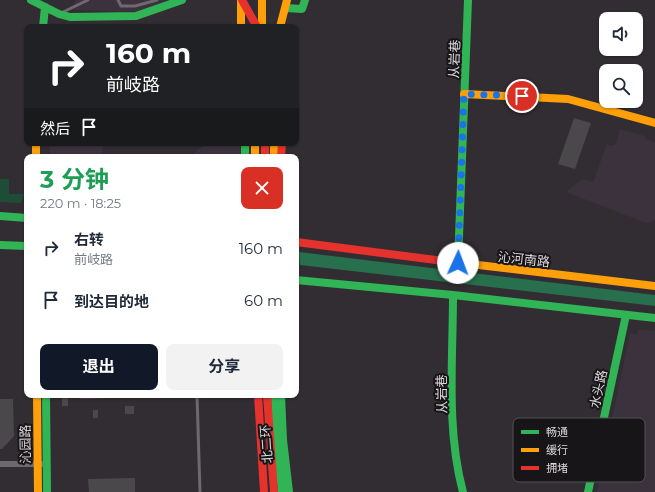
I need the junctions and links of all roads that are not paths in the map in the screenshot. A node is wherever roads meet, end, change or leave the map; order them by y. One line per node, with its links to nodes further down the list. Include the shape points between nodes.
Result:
1 (31, 0): 10 (main road)
2 (88, 0): 13 (lane)
3 (118, 0): 4 (lane, via 121,6 135,6)
4 (157, 0)
5 (182, 0): 13 (main road, via 136,16 70,17)
6 (242, 0): 15 (main road); 16 (main road)
7 (262, 0): 12 (main road)
8 (305, 0): 11 (main road, via 302,9)
9 (468, 0): 21 (main road, 从岩巷)
10 (44, 8): 13 (main road); 14 (main road)
11 (286, 8): 19 (main road); 20 (main road)
12 (261, 9): 17 (main road); 18 (main road)
13 (58, 14)
14 (43, 24)
15 (241, 24)
16 (255, 24)
17 (258, 24)
18 (262, 24)
19 (281, 24)
20 (286, 24)
21 (464, 94): 22 (main road, via 568,99); 30 (main road, 从岩巷)
22 (655, 123)
23 (245, 149): 24 (main road)
24 (256, 149)
25 (0, 216): 26 (main road)
26 (24, 218)
27 (299, 242): 30 (main road, 沁河南路)
28 (0, 245): 29 (main road)
29 (24, 246)
30 (458, 263): 32 (main road, 沁河南路)
31 (299, 280): 33 (main road)
32 (655, 286)
33 (453, 295): 34 (main road); 55 (main road, 从岩巷, via 454,450)
34 (626, 315): 35 (main road); 43 (main road, 水头路)
35 (655, 318)
36 (37, 398): 45 (main road, 沁园路)
37 (46, 398): 46 (main road)
38 (196, 398): 50 (lane)
39 (258, 398): 51 (main road)
40 (267, 398): 52 (main road, 北二环)
41 (275, 398): 53 (main road, 北二环)
42 (282, 398): 54 (main road)
43 (604, 418)
44 (0, 464): 45 (street)
45 (38, 464): 46 (street); 48 (main road, 沁园路)
46 (47, 464): 49 (main road)
47 (590, 482): 56 (main road, 水头路)
48 (38, 492)
49 (47, 492)
50 (200, 492)
51 (264, 492)
52 (274, 492)
53 (282, 492)
54 (288, 492)
55 (463, 492)
56 (588, 492)

